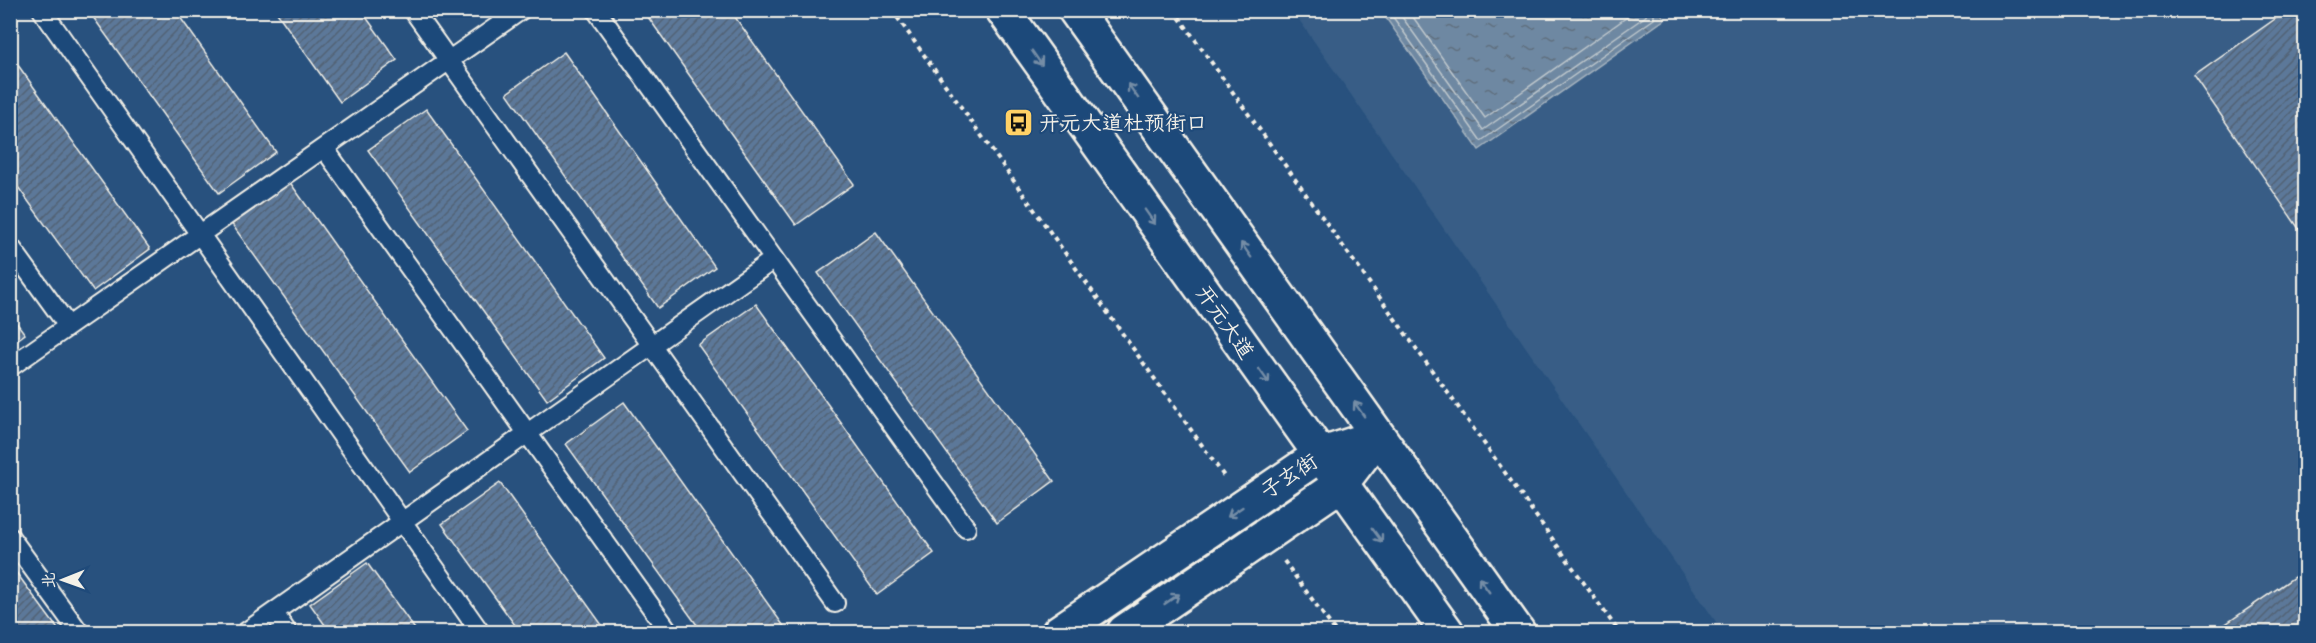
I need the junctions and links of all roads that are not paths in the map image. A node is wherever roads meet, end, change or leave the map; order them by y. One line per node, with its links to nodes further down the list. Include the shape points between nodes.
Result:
1 (42, 10): 9 (lane)
2 (413, 10): 7 (lane)
3 (520, 10): 7 (lane)
4 (596, 10): 11 (lane)
5 (1003, 10): 17 (main road, 开元大道, one-way to 17)
6 (1075, 10): 16 (main road, one-way to 6)
7 (448, 61): 8 (lane); 13 (lane)
8 (324, 148): 9 (lane); 15 (lane)
9 (200, 234): 12 (lane); 19 (lane)
10 (10, 246): 12 (lane)
11 (774, 259): 13 (lane); 20 (lane)
12 (68, 326): 14 (lane)
13 (652, 346): 15 (lane); 22 (lane)
14 (10, 366)
15 (527, 434): 19 (lane); 28 (lane)
16 (1378, 436): 17 (main road, 子玄街); 18 (main road, 子玄街); 32 (main road, one-way to 16)
17 (1320, 454): 18 (main road, 开元大道); 29 (main road, 子玄街, one-way to 29)
18 (1341, 484): 30 (main road, 子玄街, one-way to 18); 31 (main road, 开元大道, one-way to 31)
19 (403, 522): 23 (lane); 27 (lane)
20 (966, 528)
21 (10, 537): 24 (lane)
22 (835, 603)
23 (274, 613): 25 (lane); 26 (lane)
24 (80, 633)
25 (246, 633)
26 (287, 633)
27 (480, 633)
28 (669, 633)
29 (1059, 633)
30 (1124, 633)
31 (1447, 633)
32 (1518, 633)

